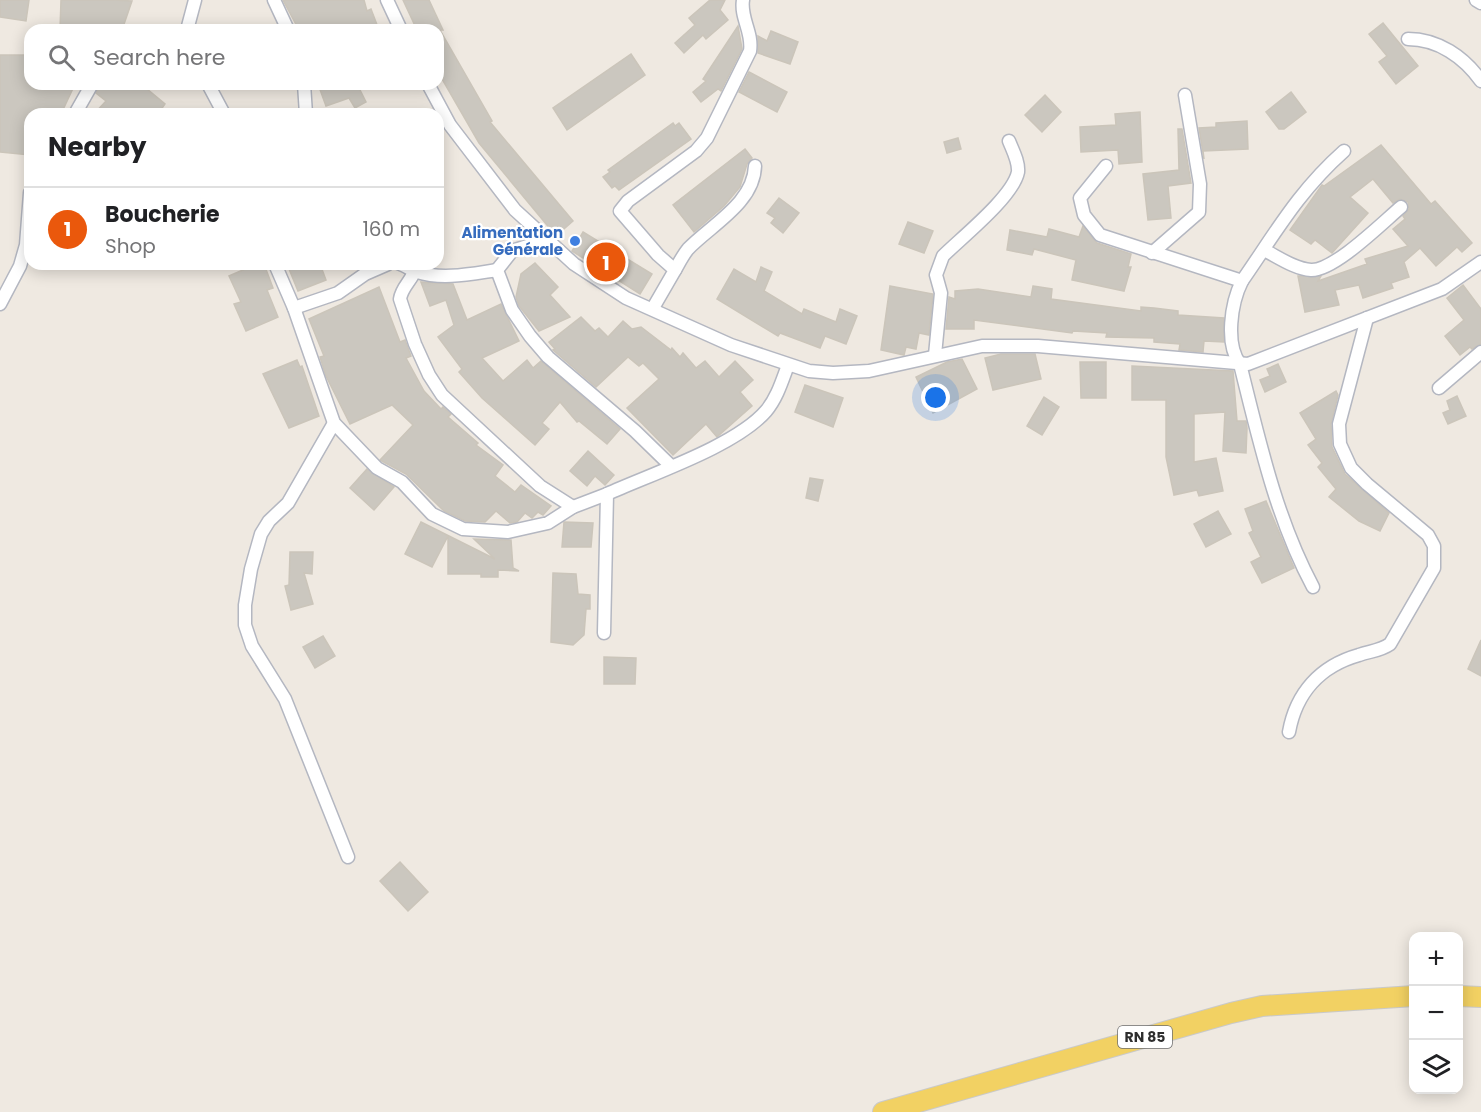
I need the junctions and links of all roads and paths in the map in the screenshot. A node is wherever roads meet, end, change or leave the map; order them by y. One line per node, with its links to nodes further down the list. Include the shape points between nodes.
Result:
1 (195, 0): 7 (street)
2 (274, 0): 8 (street)
3 (387, 0): 9 (street)
4 (743, 0): 37 (street, via 742,12 752,42 750,51 707,138 620,211)
5 (1476, 0): 6 (street)
6 (1481, 3)
7 (189, 24)
8 (285, 24)
9 (398, 24)
10 (1408, 39): 11 (street, via 1422,39 1449,50)
11 (1481, 81)
12 (89, 90): 17 (street)
13 (211, 90): 18 (street)
14 (304, 90): 19 (street)
15 (431, 90): 20 (street)
16 (1185, 95): 30 (street, via 1200,184 1199,212)
17 (78, 108)
18 (221, 108)
19 (306, 108)
20 (441, 108)
21 (444, 114): 27 (street, via 515,210)
22 (1009, 141): 44 (street, via 1018,166 1012,185 937,265 941,293)
23 (1344, 151): 28 (street, via 1312,180)
24 (755, 166): 37 (street, via 750,189 687,250)
25 (1106, 166): 30 (street, via 1080,198 1084,214 1100,235)
26 (1401, 207): 28 (street, via 1322,268 1303,269)
27 (546, 240): 36 (street, via 512,251); 41 (street, via 626,298)
28 (1264, 250): 38 (street)
29 (24, 252): 39 (street)
30 (1152, 253): 38 (street)
31 (1481, 262): 42 (street, via 1442,289)
32 (278, 270): 40 (street)
33 (374, 270): 40 (street, via 338,293)
34 (415, 270): 51 (street, via 400,293 401,307 429,375 442,394 540,486)
35 (427, 270): 36 (street, via 459,276)
36 (496, 270): 49 (street, via 512,310 548,357)
37 (675, 270): 41 (street)
38 (1242, 281): 45 (street, via 1235,296 1231,324 1232,354)
39 (0, 304)
40 (294, 308): 48 (street)
41 (653, 308): 46 (street, via 731,345)
42 (1367, 318): 45 (street); 54 (street, via 1339,424 1340,444 1352,468 1366,484 1428,535 1434,546 1434,568 1390,644 1323,671 1298,699)
43 (1481, 352): 47 (street)
44 (935, 355): 45 (street, via 982,346 1038,346); 46 (street, via 869,371 833,373)
45 (1240, 364): 52 (street, via 1276,500)
46 (788, 365): 49 (street, via 776,397 757,420 717,445)
47 (1439, 388)
48 (334, 423): 51 (street, via 377,468 402,482 432,514 463,529 508,532 529,528 548,523); 55 (street, via 288,503 261,534 247,593 245,625 252,646 285,699)
49 (671, 465): 50 (street)
50 (607, 494): 51 (street); 53 (street)
51 (573, 507)
52 (1313, 587)
53 (604, 633)
54 (1288, 732)
55 (348, 857)
56 (1409, 996): 59 (main road, RN 85, via 1262,1006 1230,1013)
57 (1463, 996): 58 (main road)
58 (1481, 996)
59 (882, 1112)

